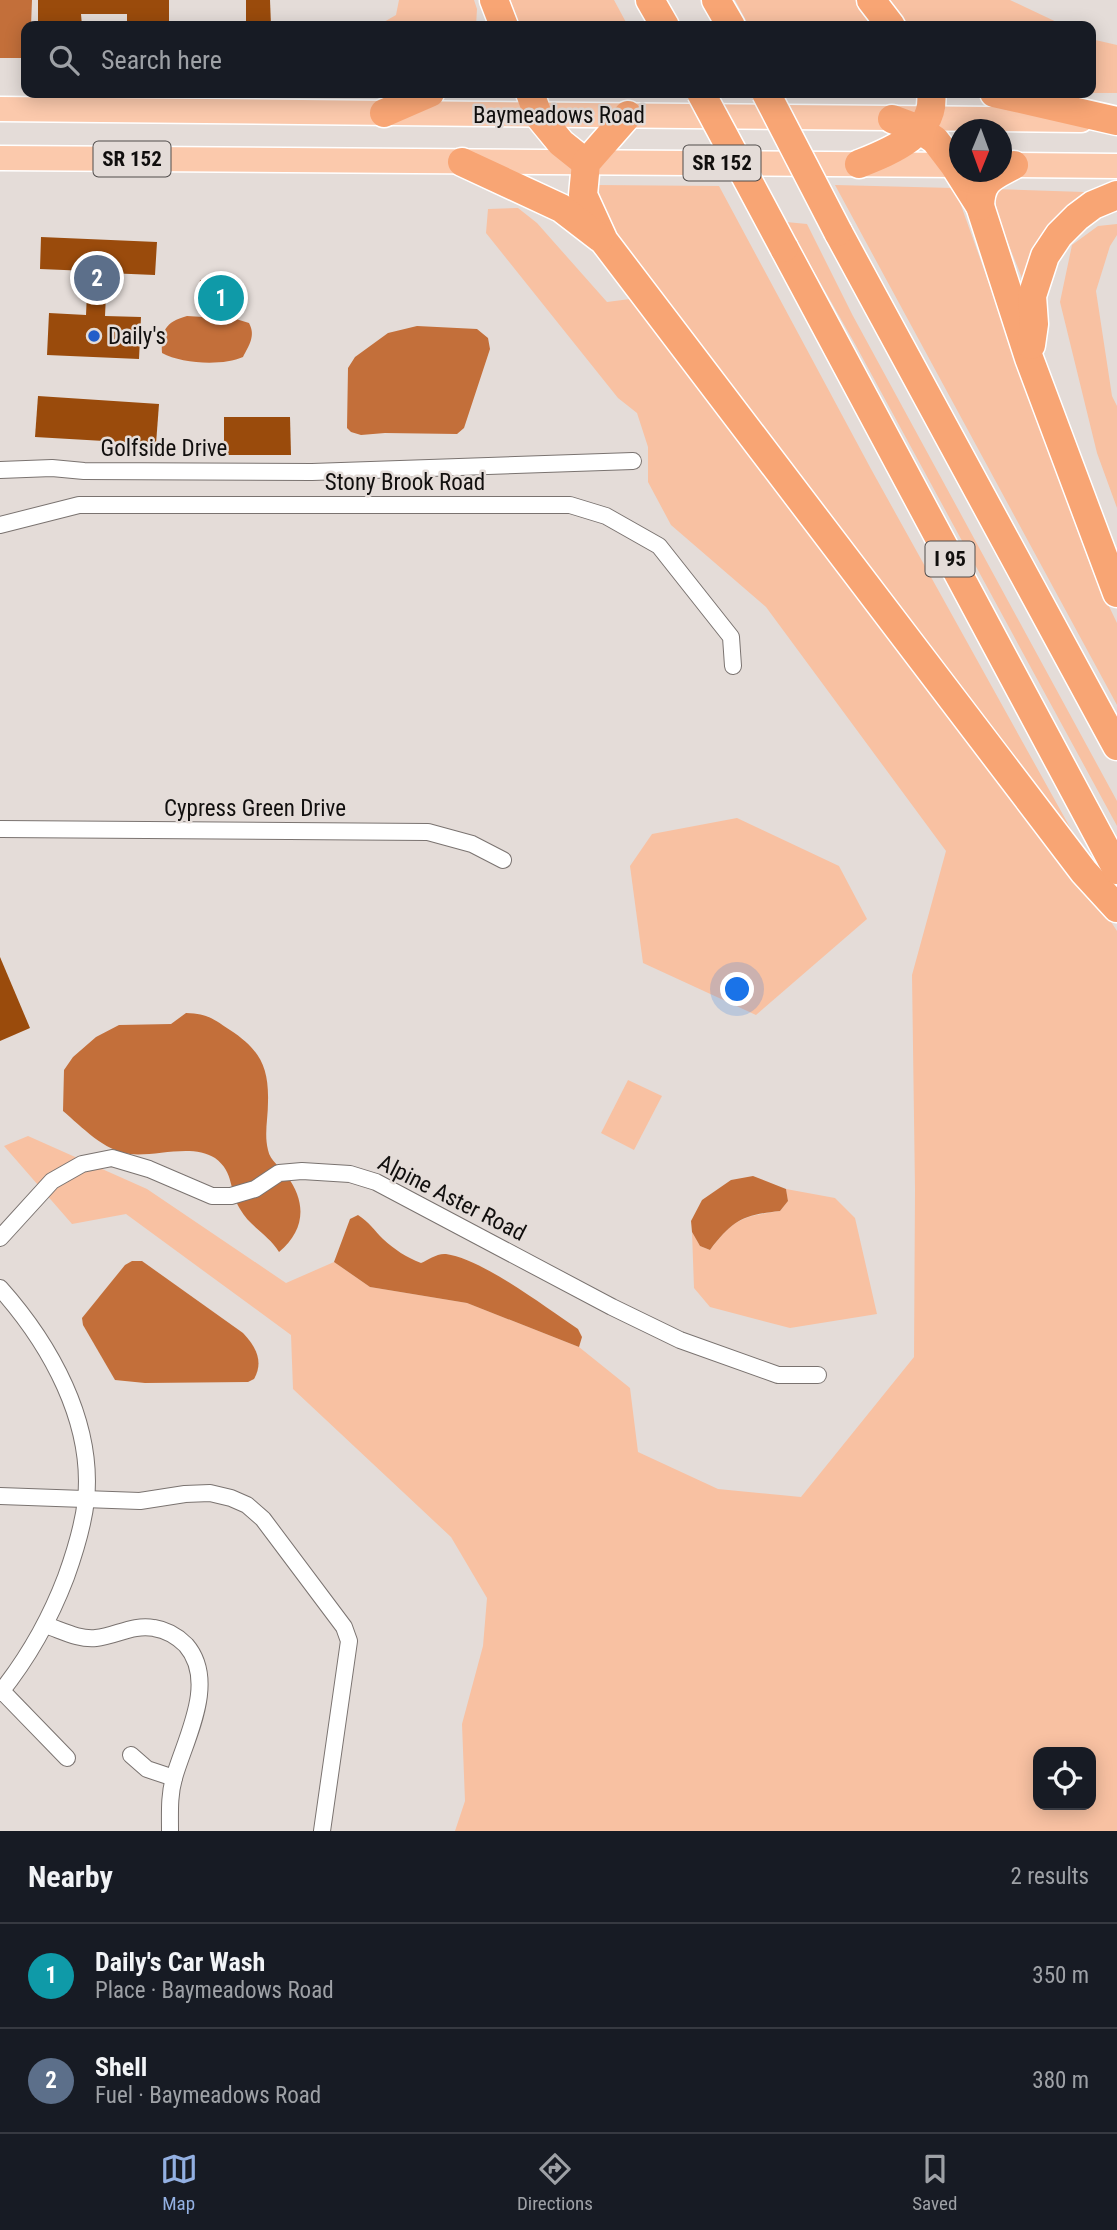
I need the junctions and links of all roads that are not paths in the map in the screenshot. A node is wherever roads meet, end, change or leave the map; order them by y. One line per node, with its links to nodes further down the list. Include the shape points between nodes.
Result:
1 (488, 0): 6 (highway)
2 (494, 0): 7 (highway)
3 (650, 0): 8 (highway)
4 (716, 0): 9 (highway)
5 (872, 0): 10 (highway)
6 (487, 21)
7 (502, 21)
8 (662, 21)
9 (728, 21)
10 (887, 21)
11 (418, 98): 17 (highway)
12 (704, 98): 44 (highway, I 95, bridge)
13 (769, 98): 41 (highway, I 95, bridge)
14 (1016, 98): 21 (highway)
15 (534, 104): 17 (main road, Baymeadows Road / SR 152); 19 (main road, Baymeadows Road / SR 152); 25 (highway, via 561,143)
16 (0, 109): 17 (main road, Baymeadows Road / SR 152)
17 (384, 113)
18 (925, 114): 20 (highway); 21 (main road); 22 (highway, via 935,140); 26 (highway, via 899,148)
19 (628, 115): 20 (main road, Baymeadows Road / SR 152); 25 (highway)
20 (892, 119)
21 (1117, 121)
22 (949, 156)
23 (0, 158): 24 (main road, Baymeadows Road / SR 152)
24 (462, 162): 25 (main road, Baymeadows Road / SR 152); 34 (highway, via 561,208)
25 (586, 163): 26 (main road, Baymeadows Road / SR 152); 34 (highway, via 583,194)
26 (859, 164): 27 (main road, Baymeadows Road / SR 152)
27 (949, 165)
28 (1012, 165): 29 (main road)
29 (1117, 166)
30 (967, 182): 33 (highway)
31 (986, 182): 33 (highway)
32 (1117, 195): 35 (highway, via 1077,217 1045,256 1032,296)
33 (980, 206): 35 (highway)
34 (604, 241): 45 (highway, via 1075,861)
35 (1029, 358): 39 (highway)
36 (633, 461): 37 (street, Golfside Drive, via 328,471)
37 (0, 470)
38 (0, 525): 40 (street, Stony Brook Road, via 79,505 570,505 606,516 659,546 731,637)
39 (1117, 593)
40 (733, 666)
41 (1117, 746)
42 (0, 829): 43 (street, Cypress Green Drive, via 428,832 472,844)
43 (503, 860)
44 (1117, 870)
45 (1117, 908)
46 (0, 1238): 48 (street, Alpine Aster Road, via 52,1181 82,1164 112,1158 212,1196 255,1189 279,1173 350,1174 376,1182 680,1340 778,1375)
47 (0, 1288): 50 (street, via 52,1357 72,1401 85,1454)
48 (818, 1375)
49 (0, 1496): 50 (street)
50 (86, 1498): 51 (street, via 78,1543); 57 (street, via 140,1501 210,1493 247,1505 264,1519 344,1627 348,1660)
51 (45, 1625): 52 (street); 55 (street, via 93,1639 152,1627 173,1634 189,1649 199,1679 198,1699)
52 (1, 1692): 54 (street)
53 (131, 1755): 55 (street, via 147,1769)
54 (66, 1758)
55 (174, 1778): 56 (street)
56 (170, 1831)
57 (322, 1831)

